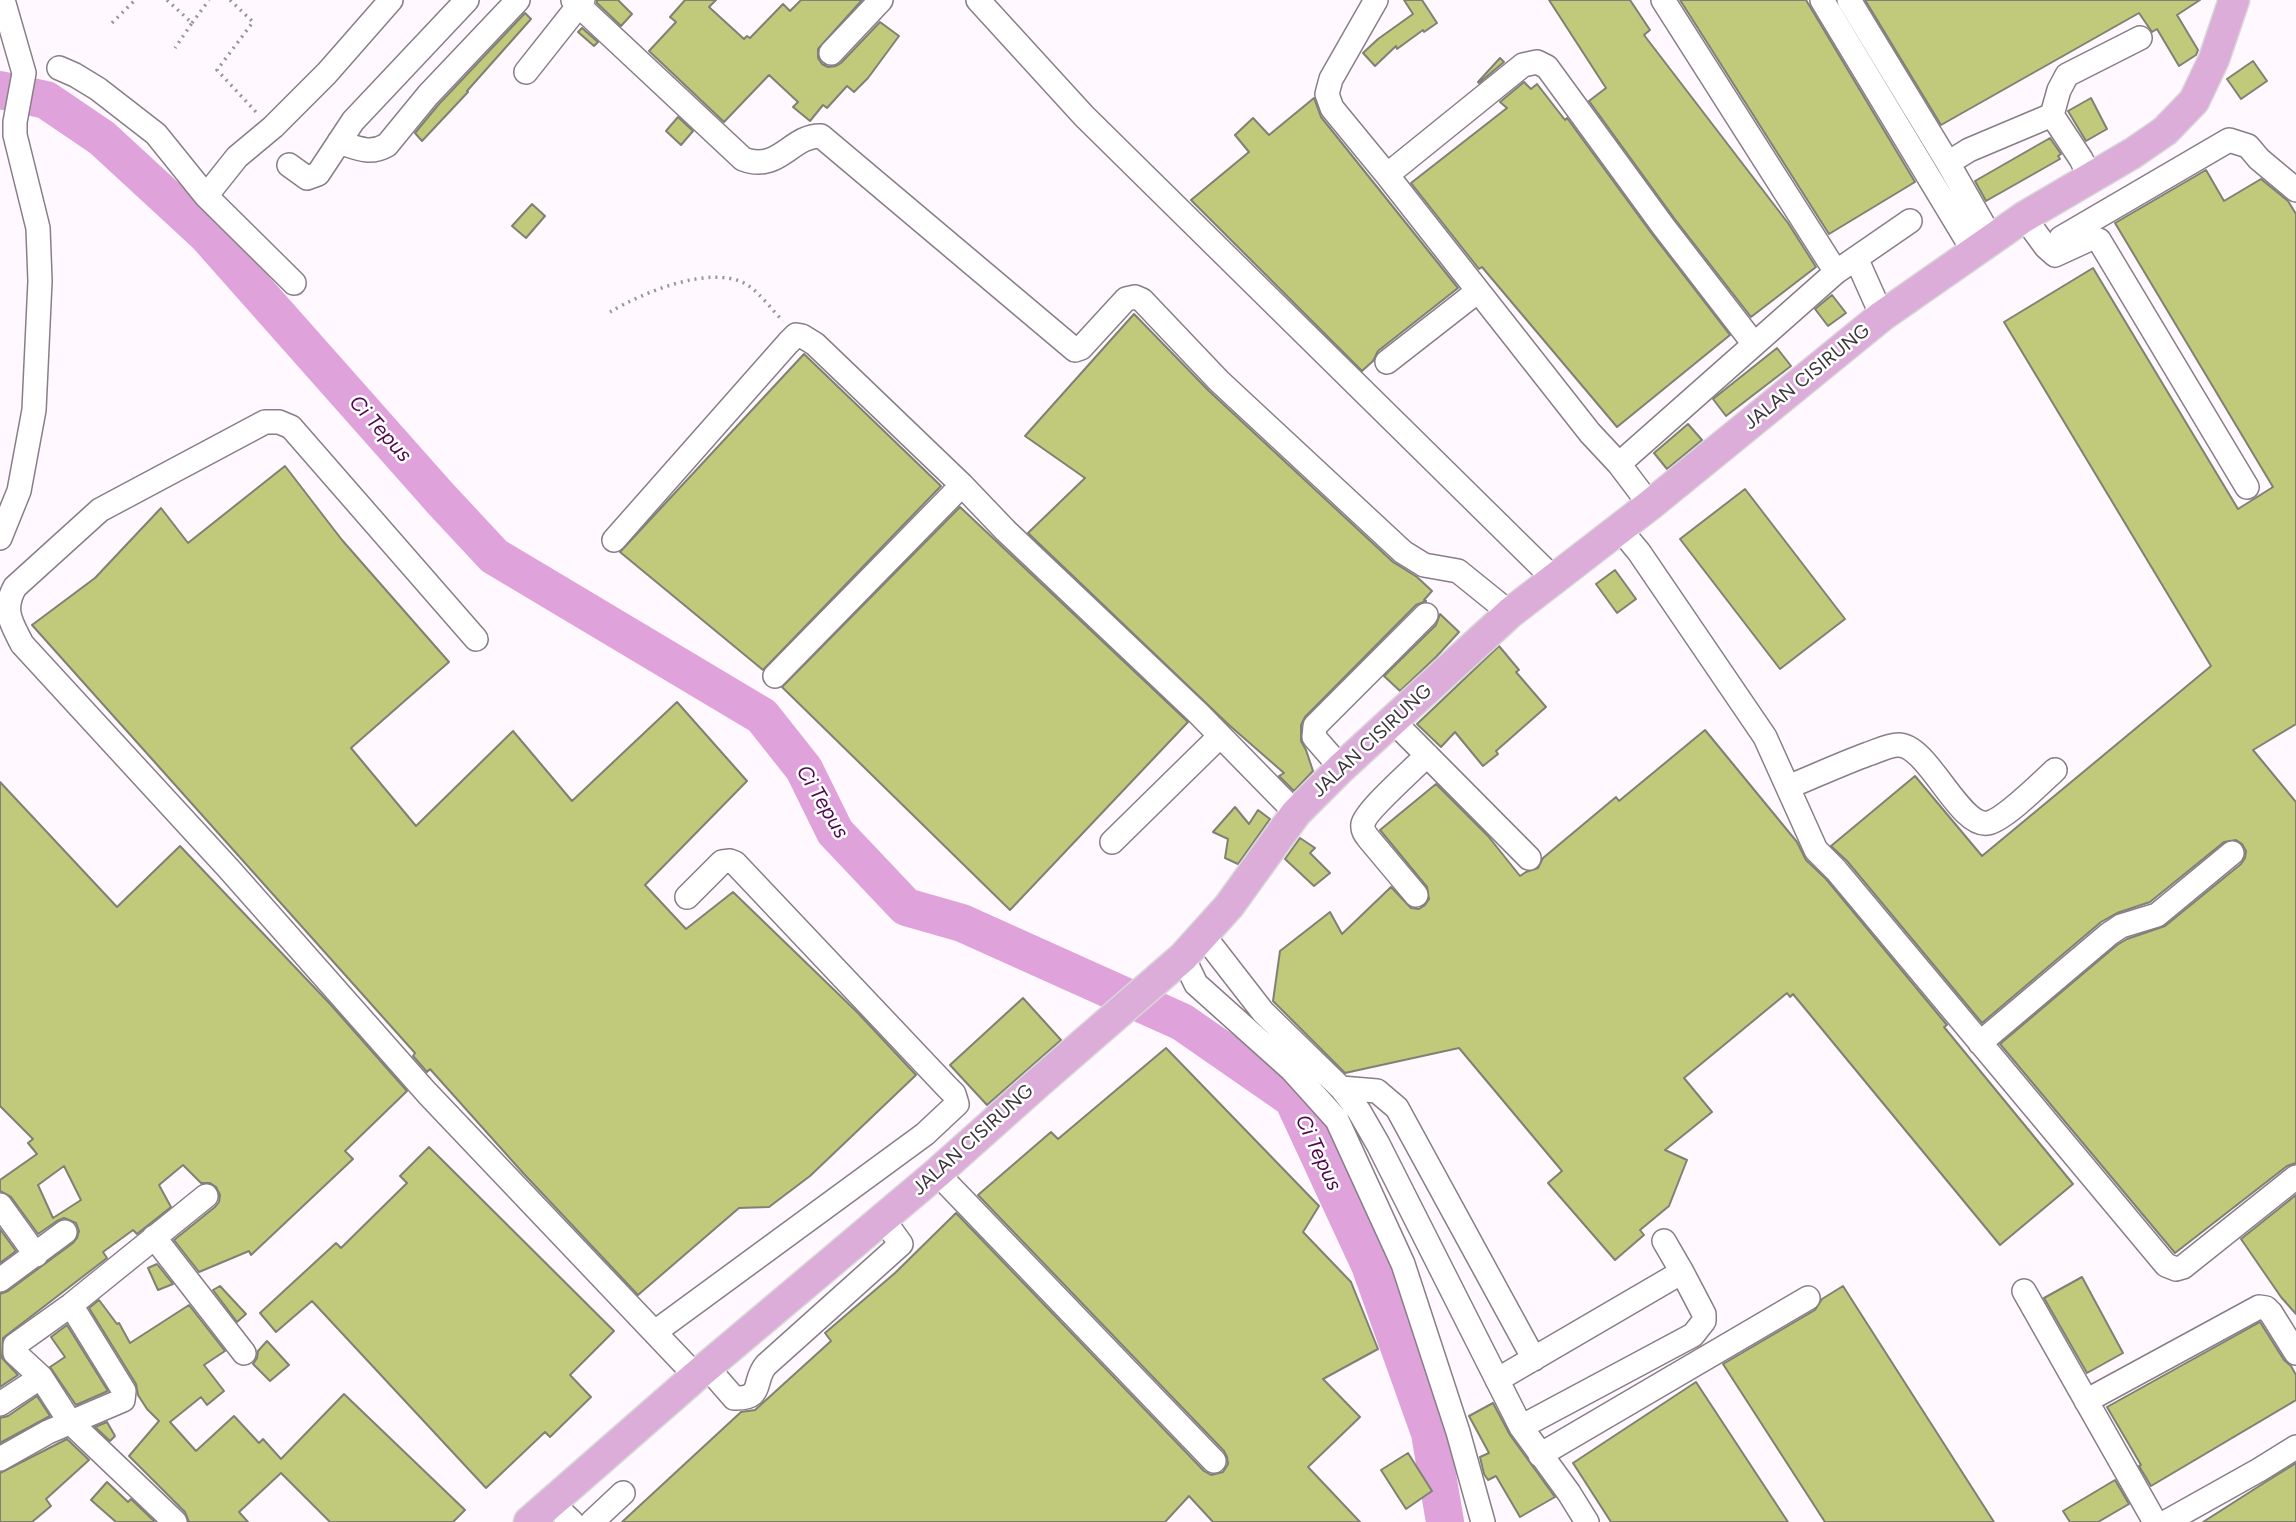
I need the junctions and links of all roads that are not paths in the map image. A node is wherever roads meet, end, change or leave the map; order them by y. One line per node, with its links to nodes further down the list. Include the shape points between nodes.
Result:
1 (3, 0): 41 (street, via 24,73 15,135 38,228 40,281 34,410 19,491)
2 (391, 0): 24 (street, via 327,72 237,157)
3 (467, 0): 18 (street, via 353,121)
4 (518, 0): 18 (street, via 387,145 365,151)
5 (880, 0): 14 (street)
6 (978, 0): 43 (street, via 1084,116)
7 (1376, 0): 21 (street, via 1327,94 1332,108)
8 (1663, 0): 30 (street)
9 (1822, 0): 27 (street)
10 (1849, 0): 19 (street)
11 (2234, 0): 22 (main road, JALAN CISIRUNG, via 2194,101 2165,131)
12 (578, 2): 16 (street); 44 (street, via 743,159 772,161 821,136 1075,350 1126,299 1142,300 1219,381 1403,552 1424,565 1458,570)
13 (2140, 38): 17 (street, via 2067,75)
14 (831, 52)
15 (59, 68): 24 (street, via 98,89 156,134)
16 (526, 72)
17 (2052, 115): 19 (street); 22 (street)
18 (340, 142): 20 (street, via 313,177 307,178)
19 (1948, 163): 27 (street)
20 (289, 165)
21 (1387, 175): 32 (street); 34 (street, via 1523,65 1542,63)
22 (2091, 179): 25 (main road, JALAN CISIRUNG)
23 (2296, 190): 28 (street, via 2248,146 2229,140)
24 (206, 196): 31 (street)
25 (2024, 217): 27 (main road, JALAN CISIRUNG); 28 (street)
26 (1910, 221): 29 (street)
27 (1983, 246): 33 (main road, JALAN CISIRUNG)
28 (2046, 247): 38 (street, via 2055,255 2092,238 2099,240)
29 (1856, 258): 30 (street); 33 (street)
30 (1836, 272): 34 (street)
31 (294, 283)
32 (1478, 290): 35 (street); 36 (street)
33 (1882, 316): 39 (main road, JALAN CISIRUNG)
34 (1754, 344): 36 (street)
35 (1387, 362)
36 (1619, 464): 39 (street)
37 (962, 485): 42 (street, via 815,344 796,335); 47 (street); 49 (street)
38 (2247, 486)
39 (1650, 505): 40 (main road, JALAN CISIRUNG)
40 (1619, 528): 43 (main road, JALAN CISIRUNG); 53 (street, via 1765,737)
41 (0, 538)
42 (614, 540)
43 (1554, 579): 44 (main road, JALAN CISIRUNG)
44 (1510, 613): 48 (main road, JALAN CISIRUNG)
45 (1426, 615): 51 (street, via 1315,726 1314,737)
46 (476, 639): 80 (street, via 291,427 279,422 265,422 100,510 15,587 8,615 22,643 427,1093)
47 (775, 676)
48 (1393, 721): 50 (street); 51 (main road, JALAN CISIRUNG)
49 (1220, 736): 54 (street); 55 (street)
50 (1427, 755): 57 (street); 58 (street, via 1369,813 1362,826)
51 (1341, 768): 54 (main road, JALAN CISIRUNG)
52 (2055, 770): 53 (street, via 1989,822 1966,813 1912,748 1898,745)
53 (1788, 787): 62 (street, via 1816,850)
54 (1296, 813): 60 (main road, JALAN CISIRUNG)
55 (1112, 842)
56 (2232, 853): 62 (street, via 2157,915 2109,934)
57 (1529, 858)
58 (1416, 895)
59 (687, 897): 64 (street, via 722,862 735,863 954,1094)
60 (1204, 936): 61 (main road, JALAN CISIRUNG); 63 (street, via 1263,1012)
61 (1173, 966): 65 (main road, JALAN CISIRUNG); 100 (street, via 1292,1070 1337,1120 1403,1264)
62 (1980, 1043): 67 (street, via 2170,1268 2183,1267)
63 (1341, 1088): 83 (street, via 1377,1091 1397,1108); 86 (street, via 1378,1144)
64 (957, 1104): 65 (street); 80 (street, via 925,1134)
65 (978, 1135): 66 (main road, JALAN CISIRUNG)
66 (937, 1173): 70 (main road, JALAN CISIRUNG); 94 (street)
67 (2296, 1177)
68 (206, 1196): 72 (street)
69 (0, 1205): 74 (street)
70 (883, 1219): 84 (main road, JALAN CISIRUNG); 84 (street, via 901,1244 766,1365 754,1393 734,1398)
71 (65, 1232): 74 (street)
72 (153, 1237): 79 (street); 81 (street)
73 (1664, 1241): 75 (street)
74 (36, 1255): 76 (street)
75 (1682, 1272): 83 (street); 90 (street, via 1704,1314 1693,1335)
76 (0, 1280)
77 (2024, 1291): 87 (street)
78 (1808, 1297): 92 (street)
79 (71, 1305): 85 (street, via 14,1347); 89 (street, via 125,1394 123,1400)
80 (655, 1332): 84 (street)
81 (244, 1353)
82 (2296, 1353): 87 (street, via 2271,1313 2259,1307)
83 (1534, 1359): 86 (street)
84 (702, 1371): 96 (main road, JALAN CISIRUNG)
85 (41, 1377): 88 (street); 89 (street)
86 (1497, 1380): 90 (street)
87 (2086, 1401): 102 (street)
88 (0, 1404)
89 (70, 1422): 93 (street); 97 (street)
90 (1521, 1427): 92 (street)
91 (2296, 1447): 103 (street)
92 (1540, 1455): 101 (street)
93 (0, 1459)
94 (1214, 1461)
95 (623, 1493): 99 (street)
96 (562, 1512): 98 (main road, JALAN CISIRUNG)
97 (175, 1522)
98 (529, 1522)
99 (592, 1522)
100 (1483, 1522)
101 (1587, 1522)
102 (2155, 1522)
103 (2166, 1522)

